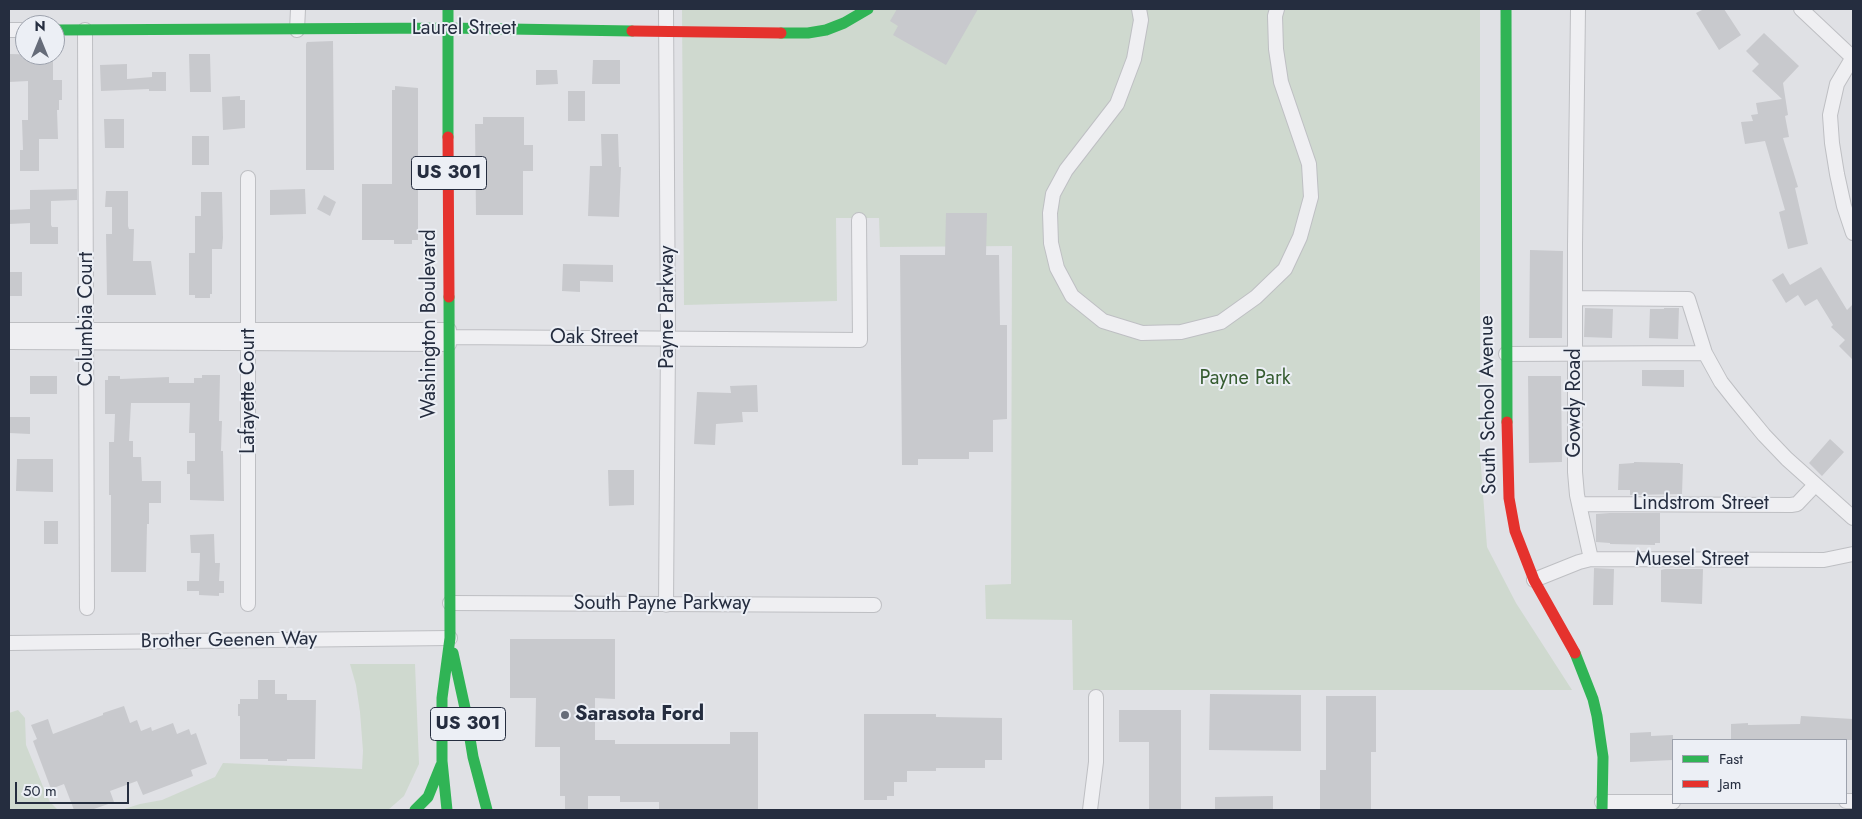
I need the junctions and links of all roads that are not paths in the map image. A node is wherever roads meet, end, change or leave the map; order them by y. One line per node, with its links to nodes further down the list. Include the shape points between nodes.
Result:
1 (298, 9): 13 (street)
2 (448, 9): 10 (street, Washington Boulevard / US 301)
3 (666, 9): 14 (street, Payne Parkway)
4 (868, 9): 14 (street, Laurel Street, via 844,23 808,33)
5 (1139, 9): 6 (street, via 1141,20 1134,59 1117,104 1066,170 1053,194 1050,213 1051,243 1057,268 1072,296 1103,320 1142,333 1181,332 1221,322 1256,297 1285,269 1300,237 1311,197 1309,164 1282,82 1276,48 1275,16)
6 (1278, 9)
7 (1506, 9): 28 (street, South School Avenue)
8 (1578, 9): 19 (street, Gowdy Road)
9 (1801, 9): 15 (street)
10 (448, 28): 13 (street, Laurel Street); 14 (street, Laurel Street); 23 (street, Washington Boulevard / US 301)
11 (65, 30): 12 (street, Laurel Street)
12 (84, 30): 13 (street, Laurel Street); 21 (street, Columbia Court)
13 (298, 30)
14 (666, 31): 24 (street, Payne Parkway)
15 (1853, 57): 18 (street, via 1837,84 1830,115 1837,174)
16 (248, 178): 22 (street, Lafayette Court)
17 (859, 220): 24 (street, Oak Street, via 860,340)
18 (1853, 233)
19 (1575, 298): 26 (street, Gowdy Road); 27 (street, via 1688,299)
20 (9, 330): 21 (street)
21 (86, 336): 22 (street, Oak Street); 25 (street); 39 (street, Columbia Court)
22 (250, 336): 23 (street, Oak Street); 36 (street, Lafayette Court)
23 (449, 337): 24 (street, Oak Street); 35 (street, Washington Boulevard / US 301)
24 (668, 339): 37 (street, Payne Parkway)
25 (9, 342)
26 (1575, 353): 27 (street); 28 (street); 30 (street, Gowdy Road, via 1575,472)
27 (1704, 353): 29 (street, via 1721,382 1756,425)
28 (1506, 354): 34 (street, South School Avenue, via 1509,498 1515,531)
29 (1815, 485): 30 (street, Lindstrom Street, via 1797,504 1791,505); 31 (street)
30 (1579, 504): 33 (street, Gowdy Road)
31 (1853, 518)
32 (1853, 554): 33 (street, Muesel Street, via 1824,560)
33 (1591, 559): 34 (street, Muesel Street)
34 (1534, 580): 45 (street, South School Avenue, via 1574,649 1593,699 1603,757)
35 (450, 603): 37 (street, South Payne Parkway); 40 (street, Washington Boulevard / US 301)
36 (248, 604)
37 (666, 605): 38 (street, South Payne Parkway)
38 (874, 605)
39 (88, 608)
40 (450, 638): 41 (street, Brother Geenen Way); 43 (street, Washington Boulevard / US 301, via 442,698); 48 (street, Washington Boulevard / US 301, via 473,757)
41 (9, 643)
42 (1096, 696): 49 (street, via 1096,762)
43 (442, 761): 46 (street, via 428,797); 47 (street, Washington Boulevard / US 301)
44 (1672, 802): 45 (street)
45 (1602, 806)
46 (415, 810)
47 (447, 810)
48 (487, 810)
49 (1090, 810)

